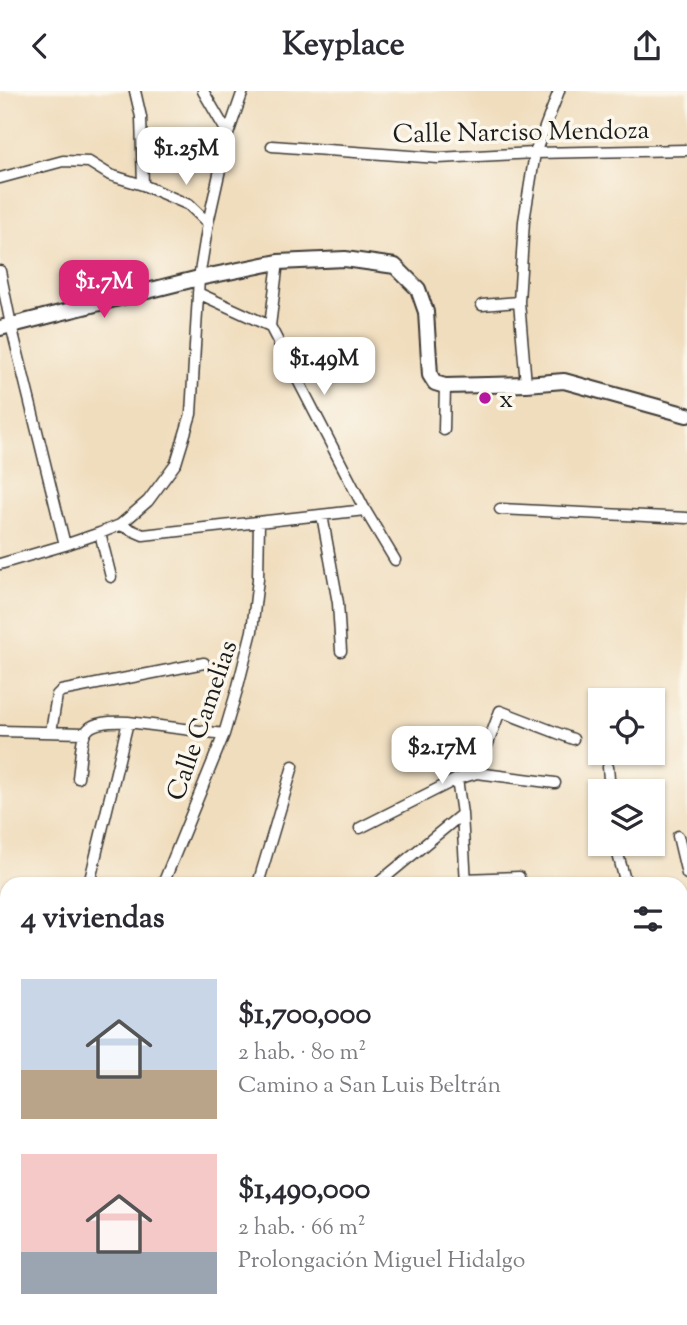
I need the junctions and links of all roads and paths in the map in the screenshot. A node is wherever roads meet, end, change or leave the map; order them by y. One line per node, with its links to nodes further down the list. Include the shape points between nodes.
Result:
1 (135, 91): 10 (street, via 141,117)
2 (203, 91): 5 (street)
3 (243, 91): 5 (street)
4 (559, 91): 8 (street)
5 (228, 134): 11 (street)
6 (272, 146): 8 (street, Calle Narciso Mendoza, via 438,158)
7 (687, 150): 8 (street, Calle Narciso Mendoza)
8 (535, 153): 16 (street, via 524,221)
9 (0, 178): 10 (street, via 62,161 89,162 110,175)
10 (143, 185): 11 (street, via 189,205)
11 (208, 223): 14 (street)
12 (278, 263): 14 (main road); 18 (street); 21 (main road, via 345,260 395,265 418,289 426,311 430,375)
13 (0, 271): 19 (street)
14 (199, 278): 15 (street); 19 (main road)
15 (198, 293): 18 (street); 29 (street, via 191,414 176,463 148,501)
16 (519, 302): 17 (street); 20 (street)
17 (482, 305)
18 (270, 326): 25 (street)
19 (6, 327): 31 (street)
20 (526, 384): 21 (main road); 22 (main road, via 564,381)
21 (444, 386): 23 (street)
22 (687, 415)
23 (444, 430)
24 (500, 509): 27 (street)
25 (365, 510): 26 (street); 32 (street)
26 (322, 515): 28 (street); 35 (street, via 338,603)
27 (687, 517)
28 (259, 522): 29 (street, via 143,535); 41 (street, Calle Camelias, via 252,631)
29 (120, 525): 30 (street)
30 (100, 533): 31 (street); 34 (street)
31 (65, 545): 33 (street)
32 (395, 560)
33 (0, 564)
34 (111, 577)
35 (341, 651)
36 (205, 663): 39 (street, via 61,691)
37 (128, 722): 40 (street, via 106,721); 41 (street); 55 (street)
38 (0, 731): 39 (street)
39 (51, 732): 40 (street)
40 (84, 733): 46 (street)
41 (224, 734): 56 (street, Calle Camelias)
42 (573, 739): 45 (street, via 500,711)
43 (293, 766): 57 (street)
44 (608, 767): 48 (street)
45 (477, 773): 47 (street); 49 (street)
46 (78, 778)
47 (457, 779): 50 (street); 51 (street)
48 (609, 779)
49 (555, 783)
50 (462, 814): 58 (street); 59 (street)
51 (360, 828)
52 (678, 835): 54 (street)
53 (618, 856): 60 (street)
54 (687, 874)
55 (91, 877)
56 (166, 877)
57 (260, 877)
58 (386, 877)
59 (466, 877)
60 (624, 877)

